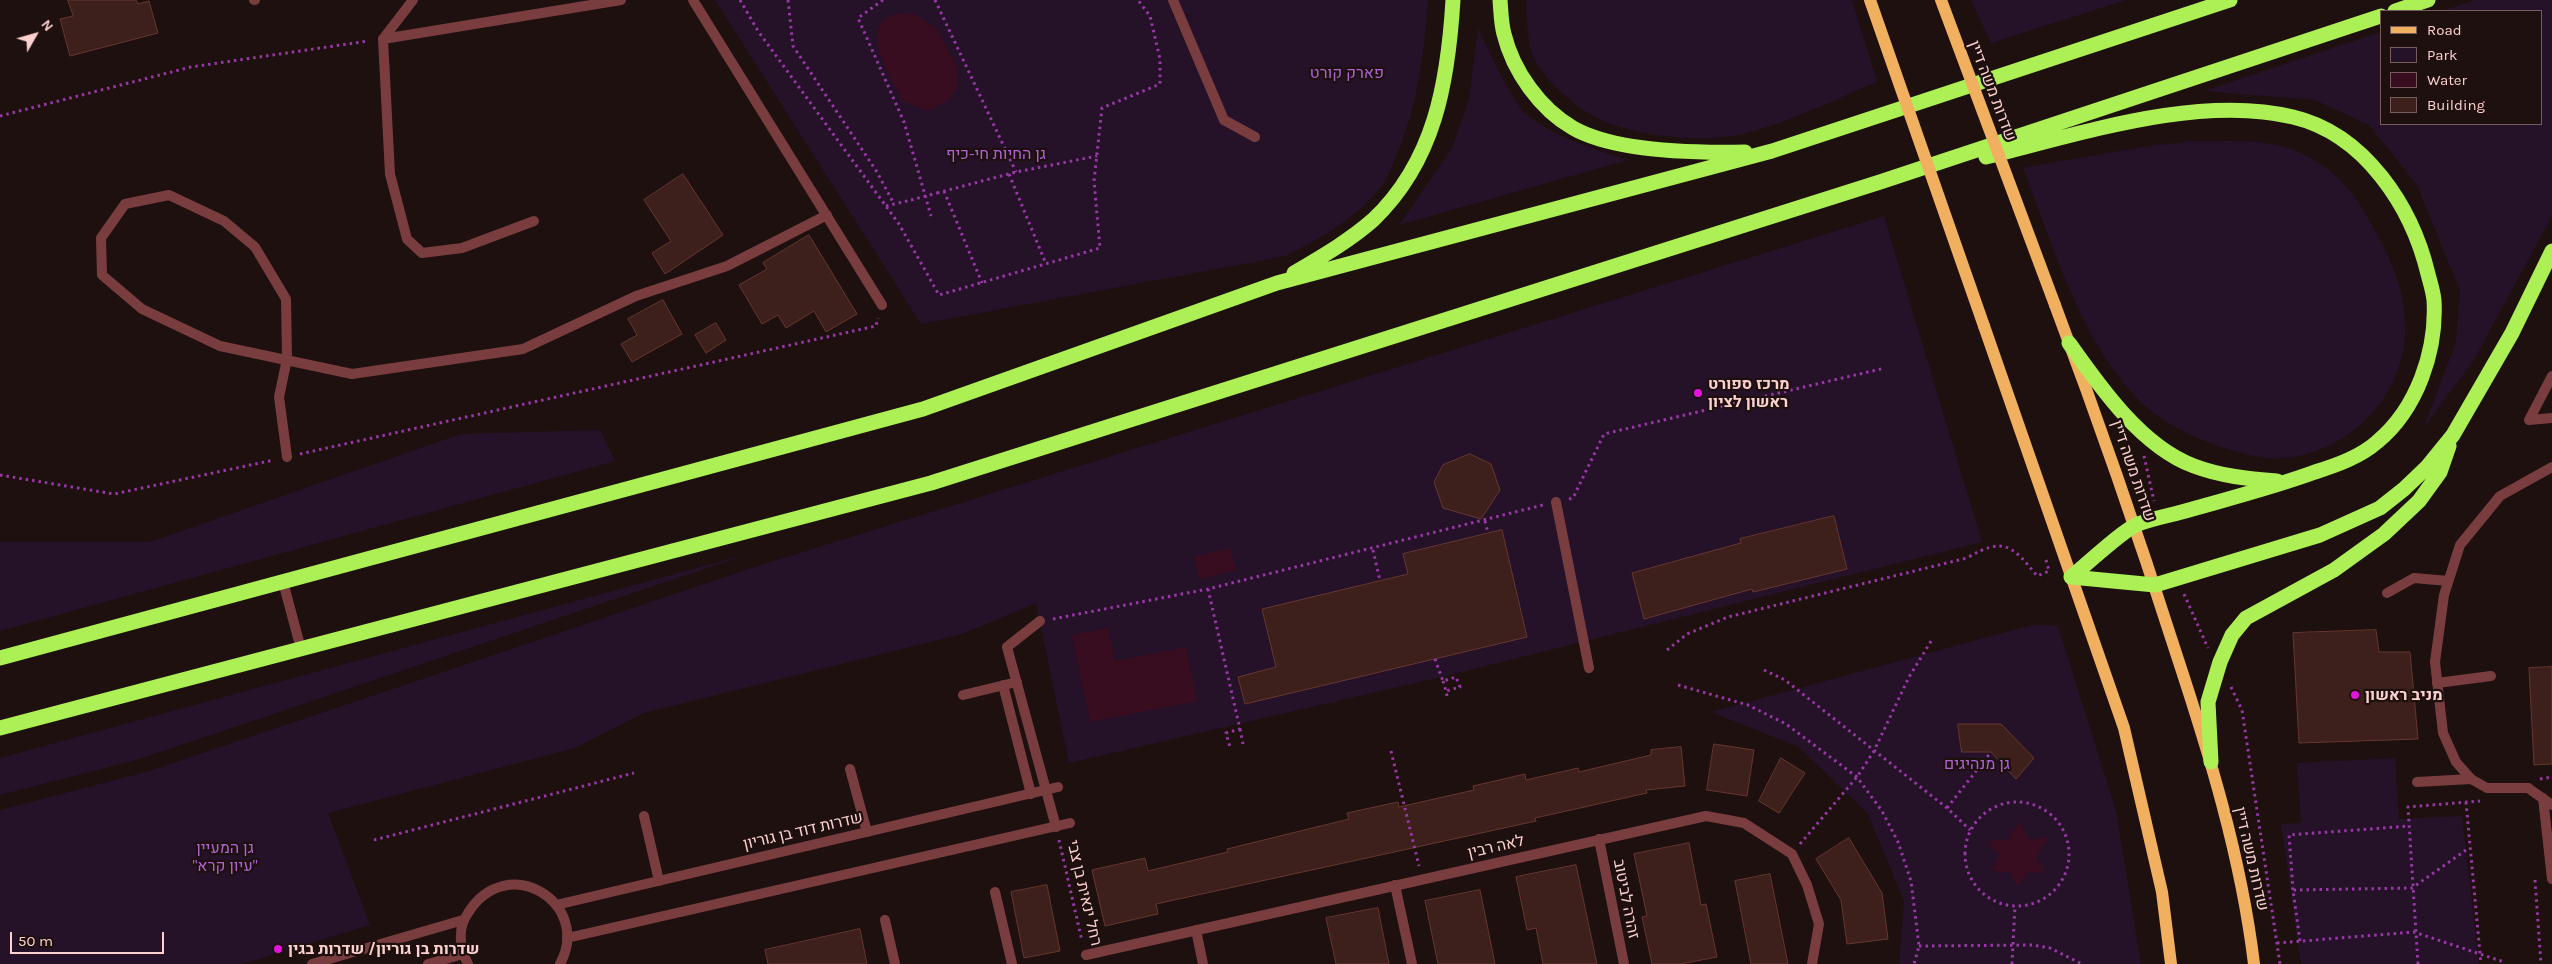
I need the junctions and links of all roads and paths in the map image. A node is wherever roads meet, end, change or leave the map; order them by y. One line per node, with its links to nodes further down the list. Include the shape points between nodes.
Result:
1 (413, 0): 18 (street)
2 (621, 0): 18 (street)
3 (693, 0): 29 (street)
4 (740, 0): 28 (path, via 758,31)
5 (788, 0): 27 (path, via 793,46 877,172)
6 (883, 0): 30 (path, via 858,18 904,122)
7 (935, 0): 23 (path)
8 (1138, 0): 22 (path, via 1150,16 1160,59 1160,84 1102,108)
9 (1173, 0): 20 (street, via 1224,120)
10 (1453, 0): 35 (highway, via 1445,82 1420,158 1396,195 1373,220 1346,241)
11 (1500, 0): 21 (highway, via 1504,34 1515,64 1532,90 1573,128 1605,140 1654,149 1720,153)
12 (1870, 0): 55 (main road, bridge)
13 (1940, 0): 37 (main road, שדרות משה דיין, bridge)
14 (2230, 0): 21 (highway)
15 (2428, 0): 16 (highway)
16 (2397, 10)
17 (2380, 16): 25 (highway)
18 (384, 38): 19 (path, via 190,67); 31 (street, via 390,174 406,239 422,253 462,248)
19 (0, 116)
20 (1256, 137)
21 (1772, 151): 35 (highway)
22 (1097, 156): 23 (path); 33 (path, via 1094,181 1100,248)
23 (1016, 172): 24 (path)
24 (1009, 174): 26 (path); 33 (path)
25 (1880, 182): 47 (highway, via 2134,122 2230,109 2295,117 2321,127 2345,142 2391,188 2411,223 2424,256 2434,299 2430,345 2422,380 2402,415 2377,443 2347,461); 65 (highway, via 931,483)
26 (944, 191): 27 (path, bridge); 34 (path)
27 (894, 204): 28 (path)
28 (886, 206): 34 (path, via 939,295)
29 (827, 215): 36 (street); 38 (street, via 727,266 636,296 523,349 352,374)
30 (932, 216)
31 (534, 221)
32 (2552, 251): 43 (highway, via 2512,333)
33 (1046, 264): 34 (path)
34 (982, 283)
35 (1277, 283): 59 (highway, via 923,409)
36 (882, 305): 44 (path, via 876,326)
37 (2069, 343): 42 (highway, via 2094,379); 51 (main road, שדרות משה דיין)
38 (287, 359): 38 (street, via 286,300 255,246 224,221 169,195 125,204 101,238 102,274 142,309 220,346); 44 (street, via 279,397)
39 (1885, 368): 48 (path, via 1604,434 1573,498)
40 (2552, 376): 41 (street, via 2530,420)
41 (2552, 418)
42 (2143, 433): 47 (highway, via 2192,466 2222,474); 49 (path, via 2144,460)
43 (2453, 434): 56 (highway, via 2427,467 2380,508 2320,535); 69 (highway, via 2440,472 2419,501 2384,534 2334,570 2246,618 2232,635)
44 (287, 457): 46 (path, via 114,494)
45 (2552, 467): 58 (street, via 2500,496 2460,545)
46 (0, 475)
47 (2288, 482): 49 (highway)
48 (1556, 502): 50 (path); 70 (street)
49 (2158, 518): 51 (highway)
50 (1485, 520): 52 (path); 53 (path)
51 (2135, 525): 55 (highway); 60 (main road, שדרות משה דיין)
52 (1488, 534)
53 (1373, 550): 57 (path); 61 (path)
54 (2045, 556): 66 (path, via 2049,571 2036,576 2019,554 2006,546 1986,547 1968,558 1728,617 1687,634)
55 (2071, 577): 60 (highway); 147 (main road, via 2124,728 2162,892)
56 (2176, 578): 60 (highway); 69 (path, via 2206,645)
57 (1380, 581)
58 (2448, 581): 62 (street, via 2414,578); 75 (street, via 2435,662)
59 (283, 582): 65 (street); 67 (highway)
60 (2154, 585): 88 (main road, שדרות משה דיין)
61 (1208, 589): 63 (path); 82 (path)
62 (2387, 593)
63 (1040, 621): 74 (street, via 1007,647)
64 (1933, 638): 86 (path, via 1909,677)
65 (301, 649): 81 (highway)
66 (1667, 650)
67 (0, 658)
68 (1435, 659): 73 (path)
69 (2220, 662): 88 (highway, via 2208,702); 127 (path, via 2242,710)
70 (1589, 668)
71 (1764, 670): 86 (path, via 1785,680)
72 (2491, 676): 75 (street)
73 (1443, 681): 78 (path); 78 (path, via 1456,677 1460,687)
74 (1017, 682): 76 (street); 95 (street)
75 (2437, 683): 92 (street, via 2443,733 2456,762)
76 (1003, 685): 79 (street); 96 (street)
77 (1678, 686): 91 (path, via 1748,705 1786,724)
78 (1446, 691): 80 (path)
79 (964, 695)
80 (1447, 696)
81 (0, 728)
82 (1240, 729): 83 (path); 84 (path, via 1226,733)
83 (1243, 744)
84 (1230, 747)
85 (1391, 751): 112 (path)
86 (1874, 752): 91 (path); 101 (path)
87 (1991, 752): 101 (path)
88 (2212, 762): 148 (main road, שדרות משה דיין, via 2249,922)
89 (850, 769): 107 (street)
90 (634, 773): 109 (path)
91 (1857, 777): 111 (path); 128 (path, via 1882,811 1898,842 1911,881)
92 (2471, 779): 93 (street); 97 (street, via 2487,788 2528,788)
93 (2417, 782)
94 (1058, 787): 95 (street, שדרות דוד בן גוריון)
95 (1046, 790): 96 (street, שדרות דוד בן גוריון); 105 (street)
96 (1031, 794): 107 (street, שדרות דוד בן גוריון)
97 (2543, 798): 100 (street); 113 (street)
98 (2489, 800): 99 (path)
99 (2466, 802): 104 (path, via 2408,807); 110 (path)
100 (2552, 805)
101 (1947, 808): 106 (path)
102 (644, 816): 114 (street)
103 (1070, 823): 105 (street)
104 (2409, 826): 116 (path); 117 (path, via 2289,835)
105 (1056, 827): 125 (street); 132 (path, רחל ינאית בן צבי)
106 (1970, 830): 120 (path, via 1965,847 1966,864 1972,880 1983,894); 120 (path, via 1980,816 2010,802 2028,803 2043,809 2056,820 2065,835 2069,852 2067,868 2059,884 2048,896 2032,904)
107 (867, 832): 114 (street, שדרות דוד בן גוריון)
108 (1599, 839): 111 (street, לאה רבין, via 1706,816 1744,823); 112 (street, לאה רבין); 142 (street, זהרה לביטוב)
109 (374, 840)
110 (2469, 848): 116 (path); 131 (path)
111 (1792, 854): 143 (street, via 1807,885 1819,924)
112 (1422, 879): 115 (street, לאה רבין)
113 (2552, 879)
114 (659, 880): 119 (street, שדרות דוד בן גוריון)
115 (1395, 885): 123 (street, לאה רבין); 141 (street)
116 (2412, 888): 117 (path); 124 (path)
117 (2293, 890): 126 (path)
118 (995, 892): 139 (street)
119 (556, 905): 121 (street, via 548,896 526,886 509,884 491,889 477,899); 125 (street, via 564,919)
120 (2015, 906): 129 (path)
121 (463, 920): 130 (street, via 460,937); 134 (street)
122 (885, 920): 138 (street)
123 (1196, 930): 132 (street, לאה רבין); 140 (street)
124 (2414, 932): 126 (path); 131 (path); 150 (path)
125 (568, 938): 137 (street)
126 (2300, 942): 127 (path)
127 (2277, 943): 149 (path)
128 (1919, 946): 129 (path); 144 (path)
129 (2013, 946): 145 (path); 146 (path, via 2050,948)
130 (463, 954): 135 (street); 136 (street)
131 (2479, 954): 133 (path); 151 (path)
132 (1086, 955)
133 (2504, 962)
134 (312, 964)
135 (428, 964)
136 (468, 964)
137 (560, 964)
138 (895, 964)
139 (1012, 964)
140 (1203, 964)
141 (1412, 964)
142 (1624, 964)
143 (1812, 964)
144 (1914, 964)
145 (2012, 964)
146 (2082, 964)
147 (2171, 964)
148 (2254, 964)
149 (2280, 964)
150 (2418, 964)
151 (2481, 964)

